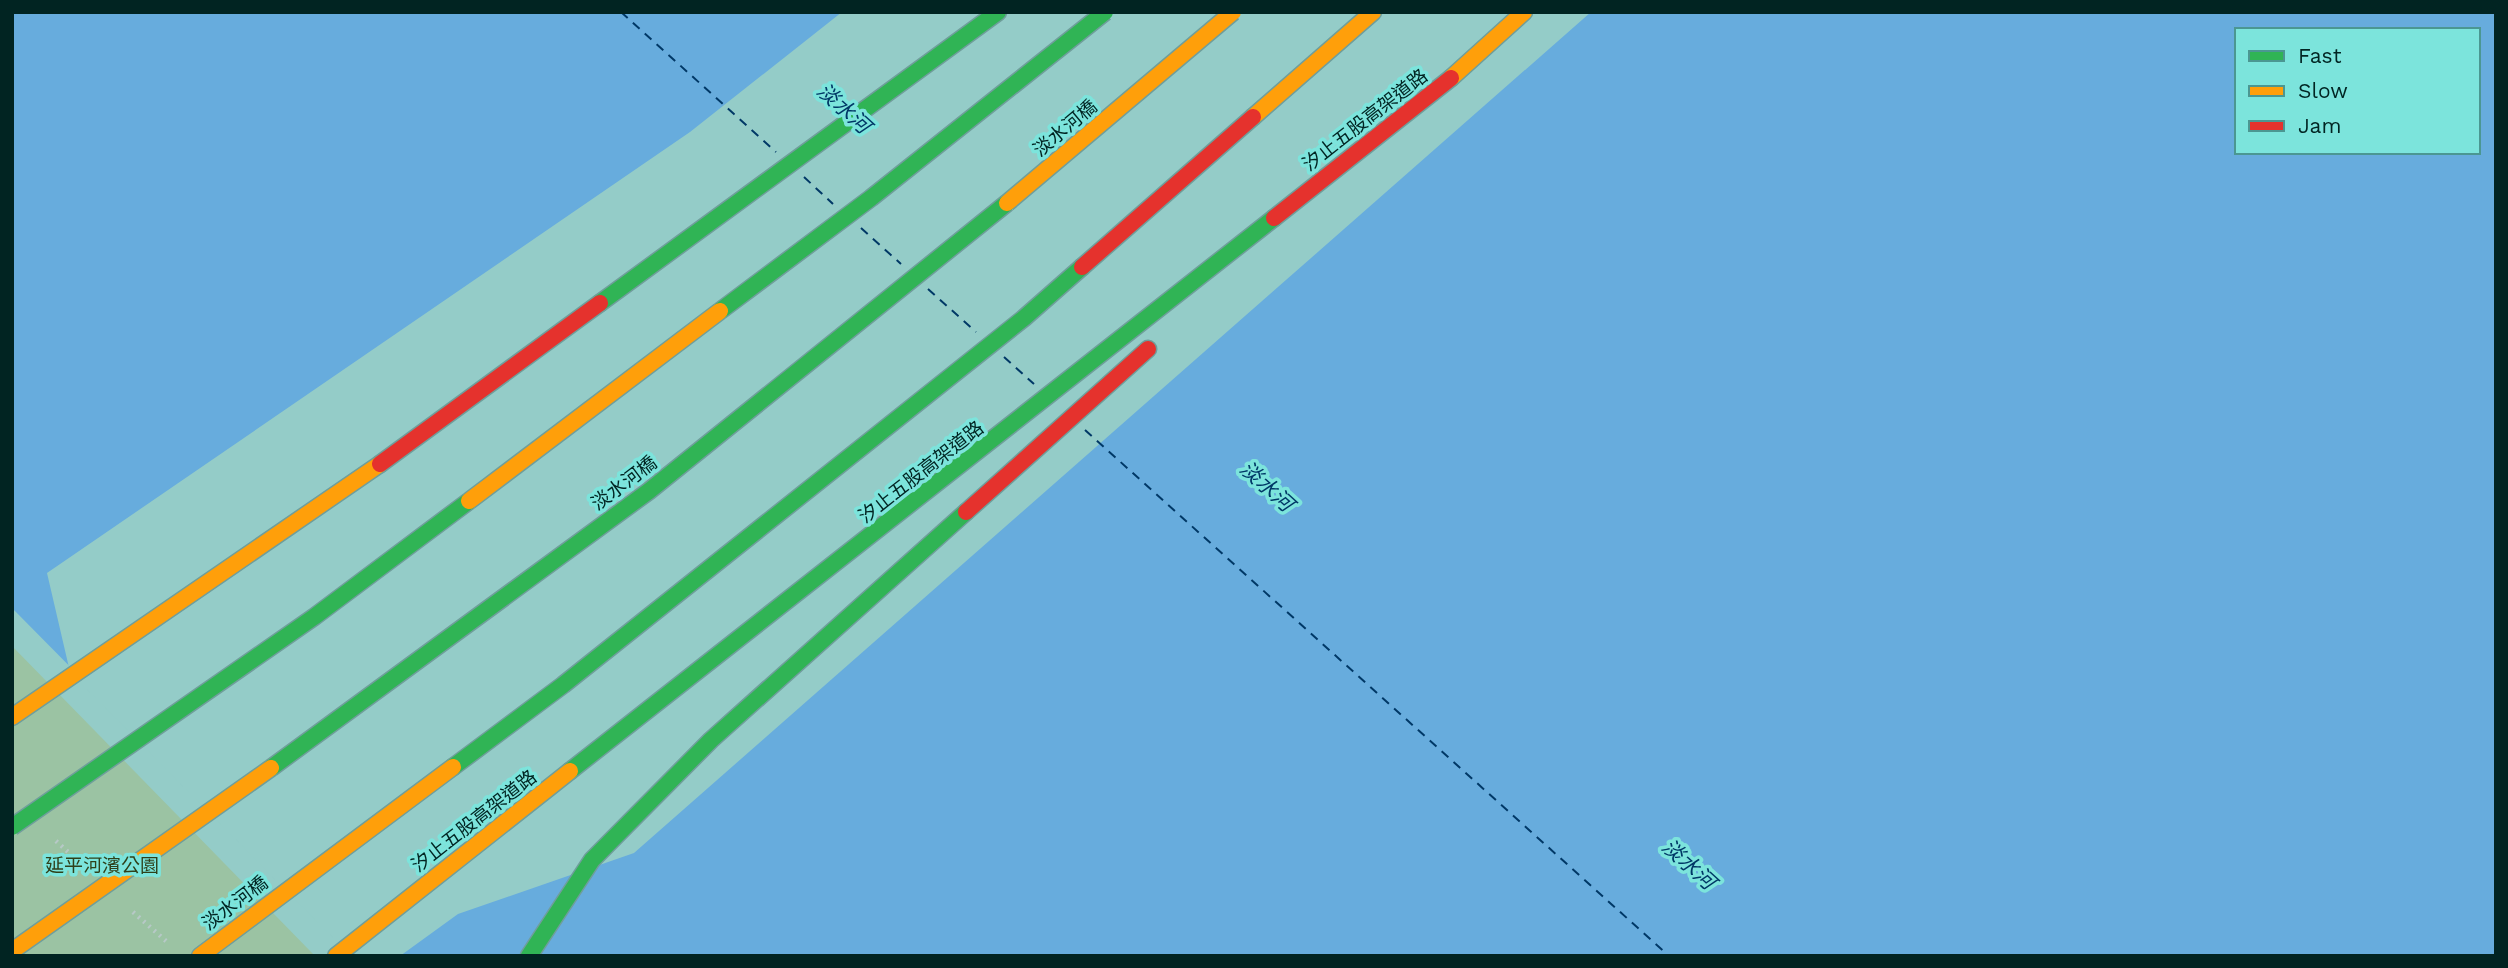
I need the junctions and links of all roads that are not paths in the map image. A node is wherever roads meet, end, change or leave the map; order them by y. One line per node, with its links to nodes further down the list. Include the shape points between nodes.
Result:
1 (999, 12): 9 (highway, via 385,460)
2 (1105, 12): 10 (highway, bridge, via 871,198 314,617)
3 (1233, 12): 11 (highway, 淡水河橋, bridge, via 1033,182 649,491)
4 (1373, 12): 12 (highway, 淡水河橋, via 1024,318 563,685)
5 (1524, 12): 6 (highway, 汐止五股高架道路)
6 (1450, 79): 7 (highway); 13 (highway, 汐止五股高架道路)
7 (1252, 256)
8 (1159, 340): 14 (highway, via 711,740 592,860)
9 (12, 717)
10 (12, 827)
11 (12, 951)
12 (200, 956)
13 (337, 956)
14 (529, 956)

